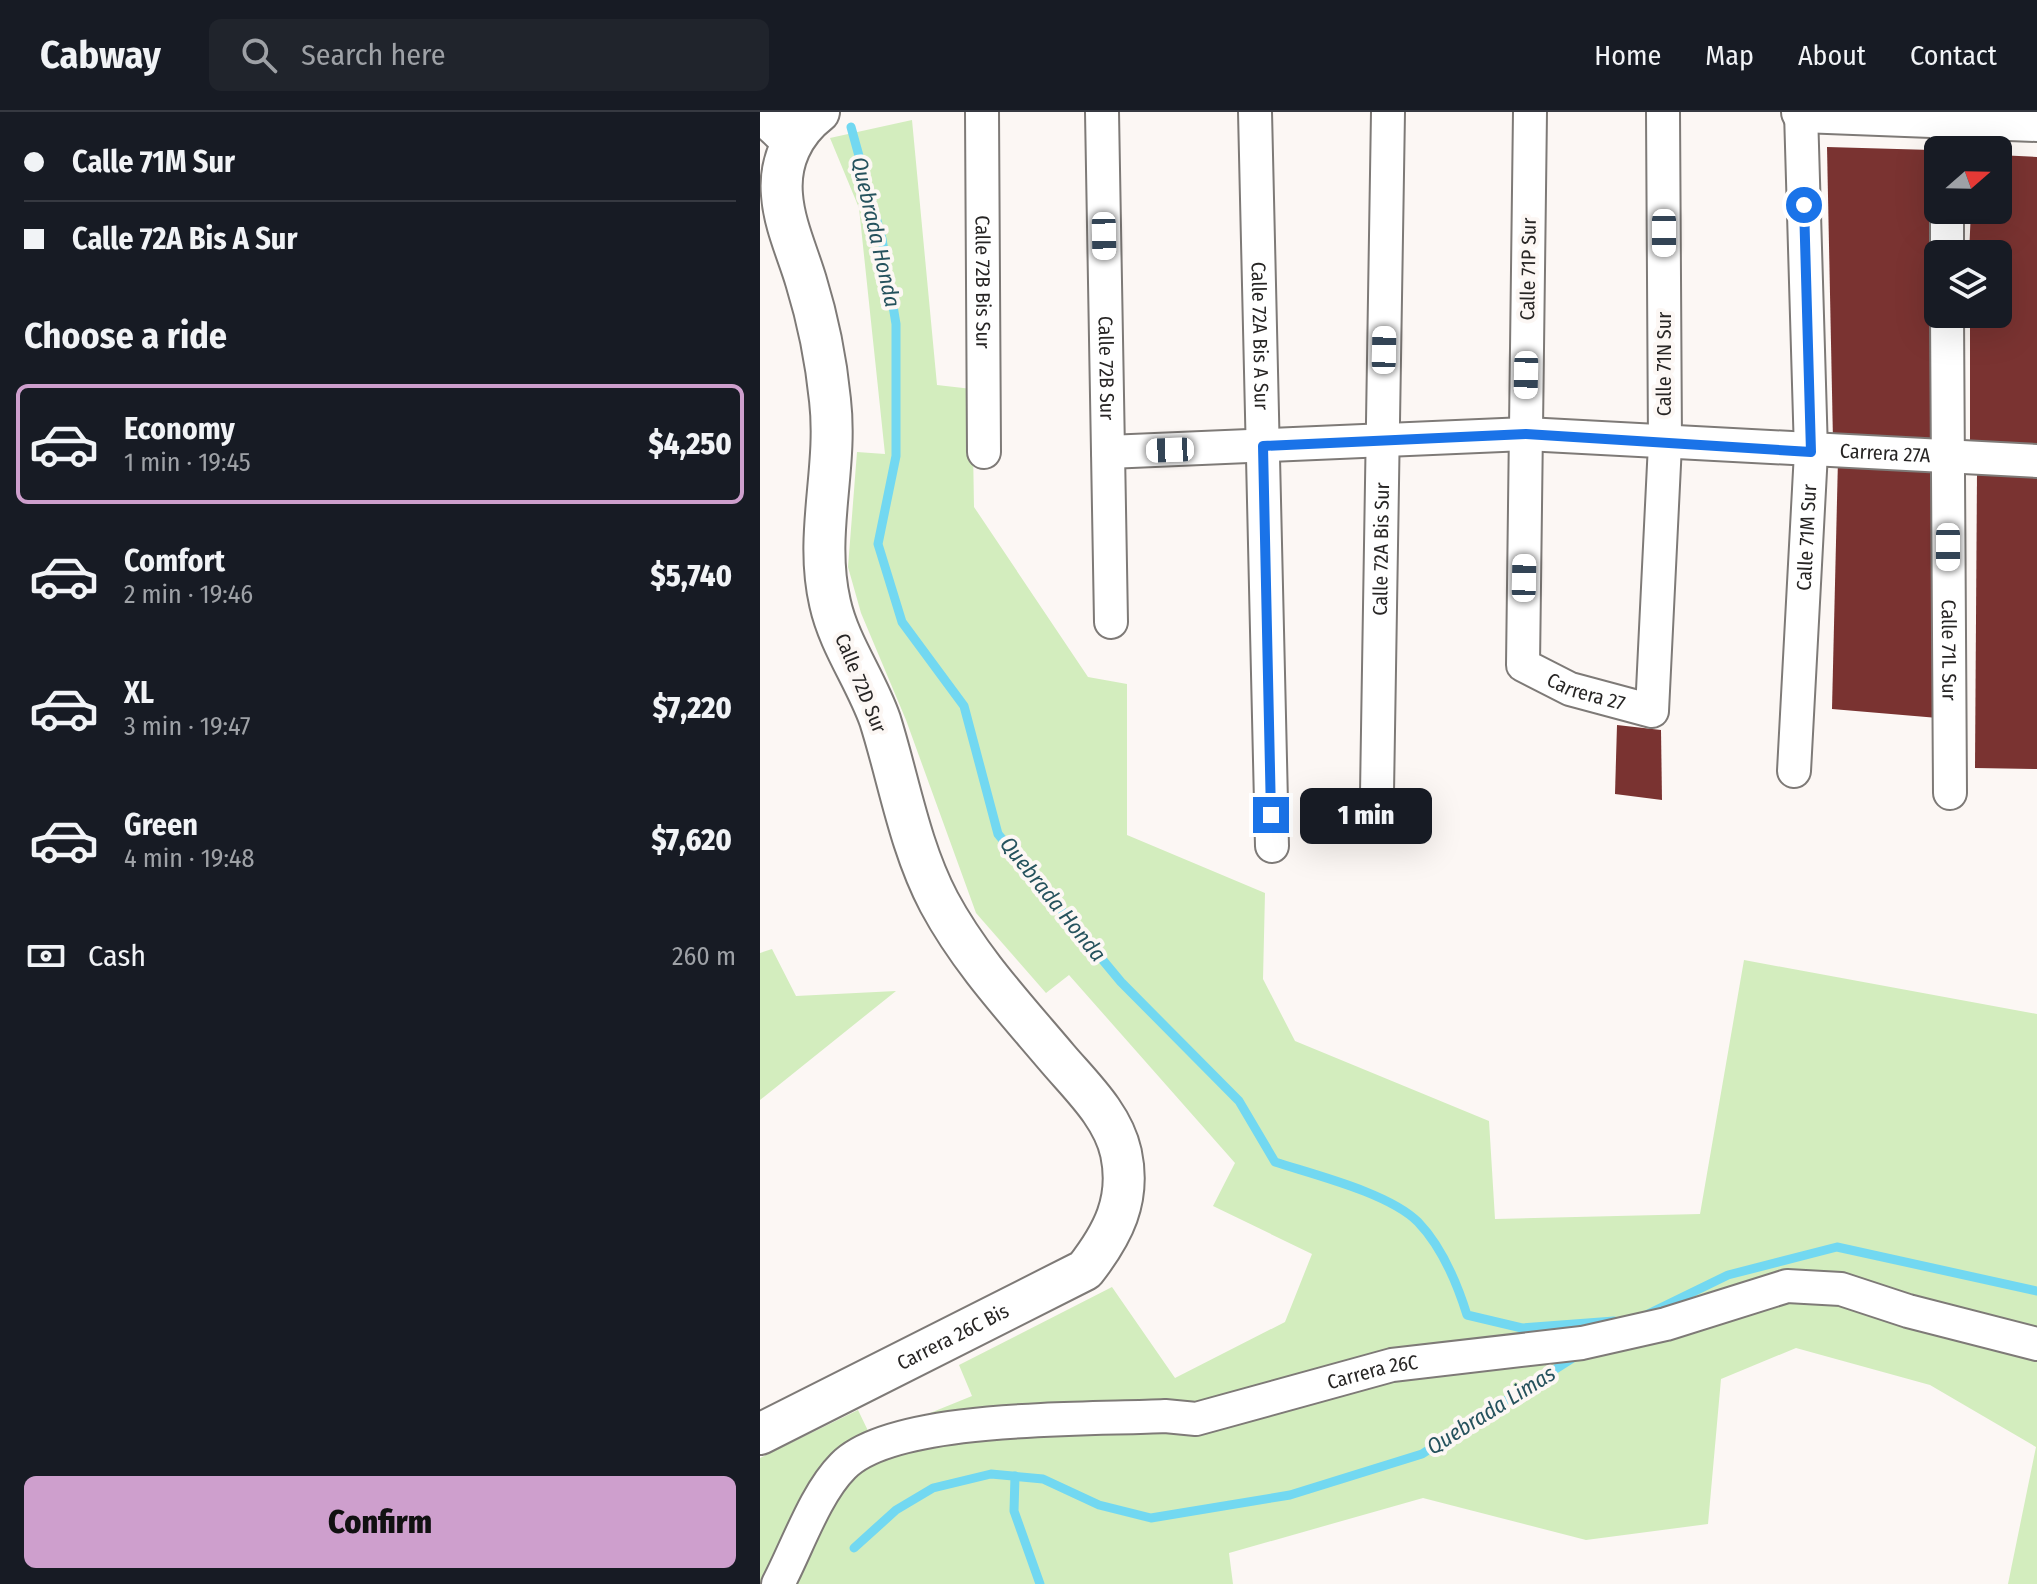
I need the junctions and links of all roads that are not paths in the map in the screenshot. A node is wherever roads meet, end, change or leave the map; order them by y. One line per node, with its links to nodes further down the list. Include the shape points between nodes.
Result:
1 (762, 112): 12 (street)
2 (819, 112): 12 (street)
3 (982, 112): 18 (street, Calle 72B Bis Sur)
4 (1102, 112): 19 (street, Calle 72B Sur)
5 (1255, 112): 17 (street, Calle 72A Bis A Sur)
6 (1388, 112): 15 (street, Calle 72A Bis Sur)
7 (1530, 112): 14 (street, Calle 71P Sur)
8 (1663, 112): 16 (street, Calle 71N Sur)
9 (1802, 112): 11 (street); 20 (street, Calle 71M Sur)
10 (2037, 121): 11 (street)
11 (1946, 127)
12 (792, 141): 30 (street, Calle 72D Sur, via 782,196 820,336 834,437 822,540 830,606 879,718 915,844 937,899 966,949 1114,1132 1125,1186)
13 (1947, 328): 21 (street, Calle 71L Sur)
14 (1526, 434): 15 (street, Carrera 27A); 16 (street, Carrera 27A); 24 (street, Calle 71P Sur)
15 (1383, 440): 17 (street, Carrera 27A); 27 (street, Calle 72A Bis Sur)
16 (1665, 444): 20 (street, Carrera 27A); 25 (street, Calle 71N Sur)
17 (1263, 446): 19 (street, Carrera 27A); 29 (street, Calle 72A Bis A Sur)
18 (984, 452)
19 (1108, 452): 23 (street, Calle 72B Sur)
20 (1811, 452): 21 (street, Carrera 27A); 26 (street, Calle 71M Sur)
21 (1948, 456): 22 (street, Carrera 27A); 28 (street, Calle 71L Sur)
22 (2037, 461)
23 (1111, 622)
24 (1523, 665): 25 (street, Carrera 27, via 1570,689)
25 (1652, 711)
26 (1794, 771)
27 (1377, 793)
28 (1950, 793)
29 (1272, 846)
30 (1121, 1213): 32 (street, Carrera 26C Bis, via 1085,1270)
31 (2037, 1344): 33 (street, Carrera 26C, via 1841,1289 1787,1286 1666,1324 1582,1343 1392,1365 1196,1419 948,1427 876,1443 843,1466 819,1498)
32 (760, 1434)
33 (778, 1584)

